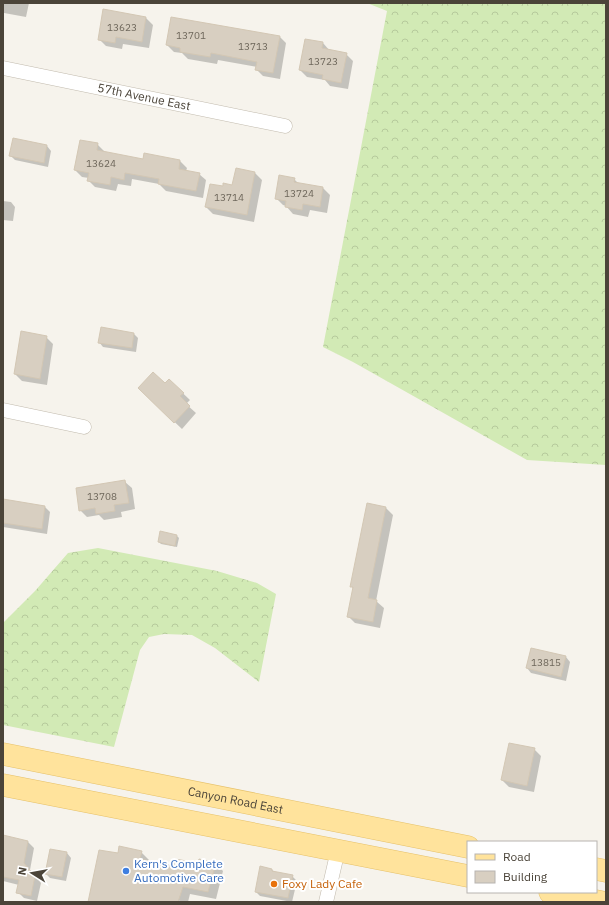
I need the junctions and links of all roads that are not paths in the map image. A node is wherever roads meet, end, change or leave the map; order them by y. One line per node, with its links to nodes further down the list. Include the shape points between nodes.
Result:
1 (3, 68): 2 (street, 57th Avenue East)
2 (285, 126)
3 (3, 410): 4 (street)
4 (84, 427)
5 (3, 754): 7 (main road, Canyon Road East)
6 (3, 785): 9 (main road)
7 (467, 847)
8 (467, 847): 9 (main road, via 352,838 343,842)
9 (338, 850): 10 (main road); 12 (street)
10 (467, 876)
11 (555, 893): 13 (main road)
12 (326, 902)
13 (601, 902)

